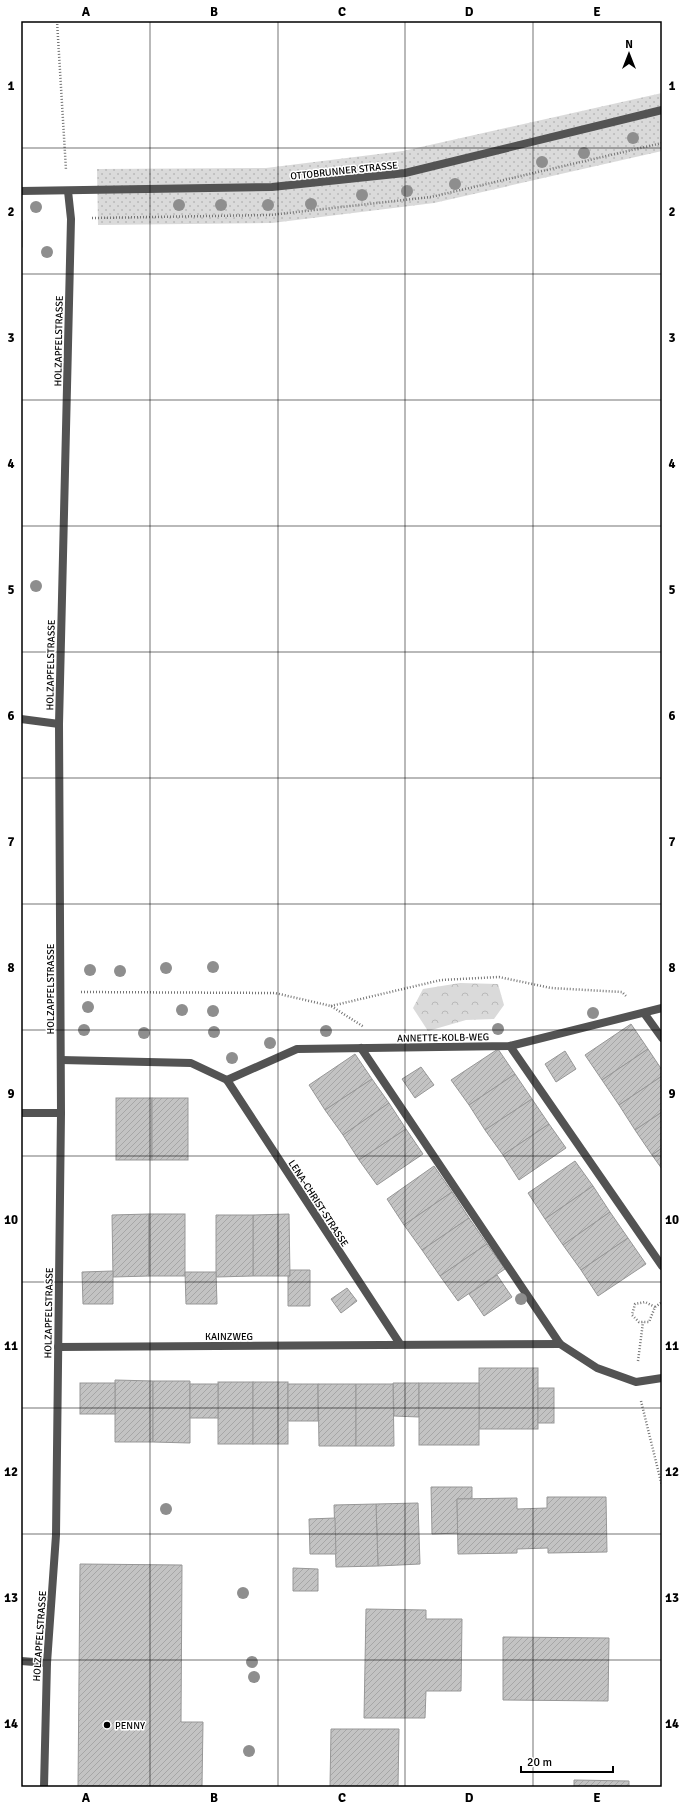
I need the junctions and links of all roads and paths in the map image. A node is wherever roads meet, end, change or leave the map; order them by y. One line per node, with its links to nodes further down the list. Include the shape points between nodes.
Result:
1 (57, 21): 4 (path)
2 (662, 110): 4 (street, OTTOBRUNNER STRASSE, via 405,173 272,187)
3 (21, 190): 4 (street, OTTOBRUNNER STRASSE)
4 (68, 191): 6 (street, HOLZAPFELSTRASSE, via 71,219)
5 (21, 719): 6 (street)
6 (59, 724): 7 (street, HOLZAPFELSTRASSE)
7 (60, 992): 8 (path, via 275,993); 15 (street, HOLZAPFELSTRASSE)
8 (331, 1006): 10 (path, via 441,980 499,976 551,988 622,992); 13 (path)
9 (662, 1008): 10 (street, ANNETTE-KOLB-WEG)
10 (644, 1013): 11 (street); 12 (street, ANNETTE-KOLB-WEG)
11 (662, 1038)
12 (510, 1046): 13 (street, ANNETTE-KOLB-WEG); 19 (street)
13 (396, 1047): 14 (street, ANNETTE-KOLB-WEG)
14 (362, 1048): 16 (street, ANNETTE-KOLB-WEG, via 297,1049); 24 (street)
15 (61, 1060): 16 (street, via 191,1063); 18 (street, HOLZAPFELSTRASSE)
16 (227, 1080): 23 (street, LENA-CHRIST-STRASSE)
17 (21, 1113): 18 (street)
18 (61, 1113): 25 (street, HOLZAPFELSTRASSE)
19 (662, 1266)
20 (662, 1302): 21 (path)
21 (655, 1307): 22 (path, via 649,1322); 22 (path, via 645,1302 635,1304 632,1315 638,1322)
22 (643, 1322): 26 (path)
23 (400, 1344): 24 (street); 25 (street, KAINZWEG)
24 (560, 1344): 28 (street, via 597,1368)
25 (58, 1346): 31 (street, HOLZAPFELSTRASSE, via 56,1535)
26 (640, 1347)
27 (662, 1378): 28 (street)
28 (636, 1382): 29 (path)
29 (662, 1486)
30 (21, 1661): 31 (street)
31 (47, 1663): 32 (street, HOLZAPFELSTRASSE)
32 (44, 1787)

